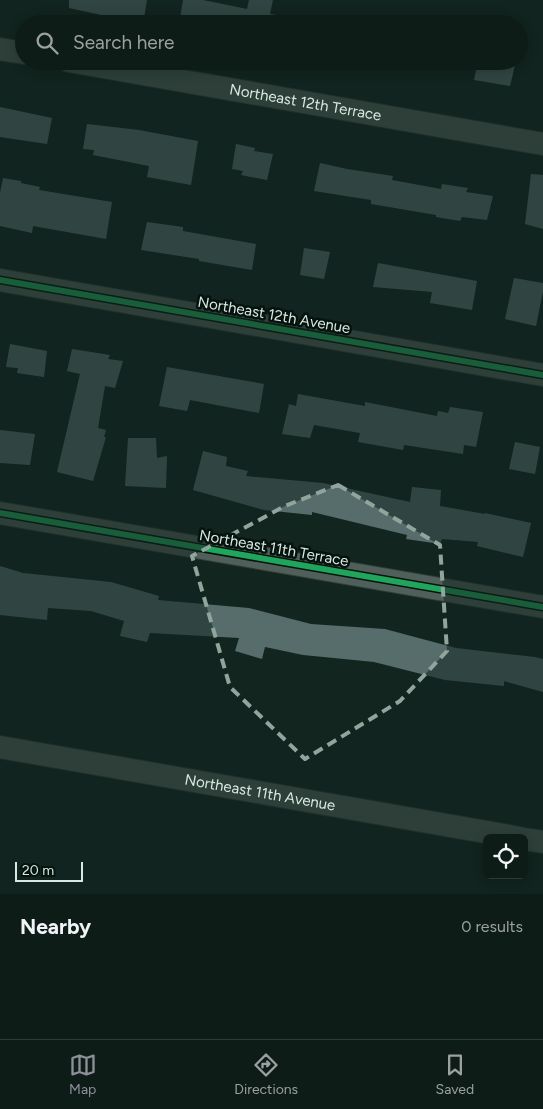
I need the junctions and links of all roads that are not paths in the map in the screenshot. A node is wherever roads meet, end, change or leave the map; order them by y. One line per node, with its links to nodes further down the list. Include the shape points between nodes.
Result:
1 (0, 49): 2 (street)
2 (15, 52)
3 (120, 70): 4 (street, Northeast 12th Terrace)
4 (543, 144)
5 (0, 280): 6 (street, Northeast 12th Avenue)
6 (543, 375)
7 (0, 513): 8 (street, Northeast 11th Terrace)
8 (543, 607)
9 (0, 747): 10 (street, Northeast 11th Avenue)
10 (497, 834)
11 (528, 839): 12 (street)
12 (543, 842)

